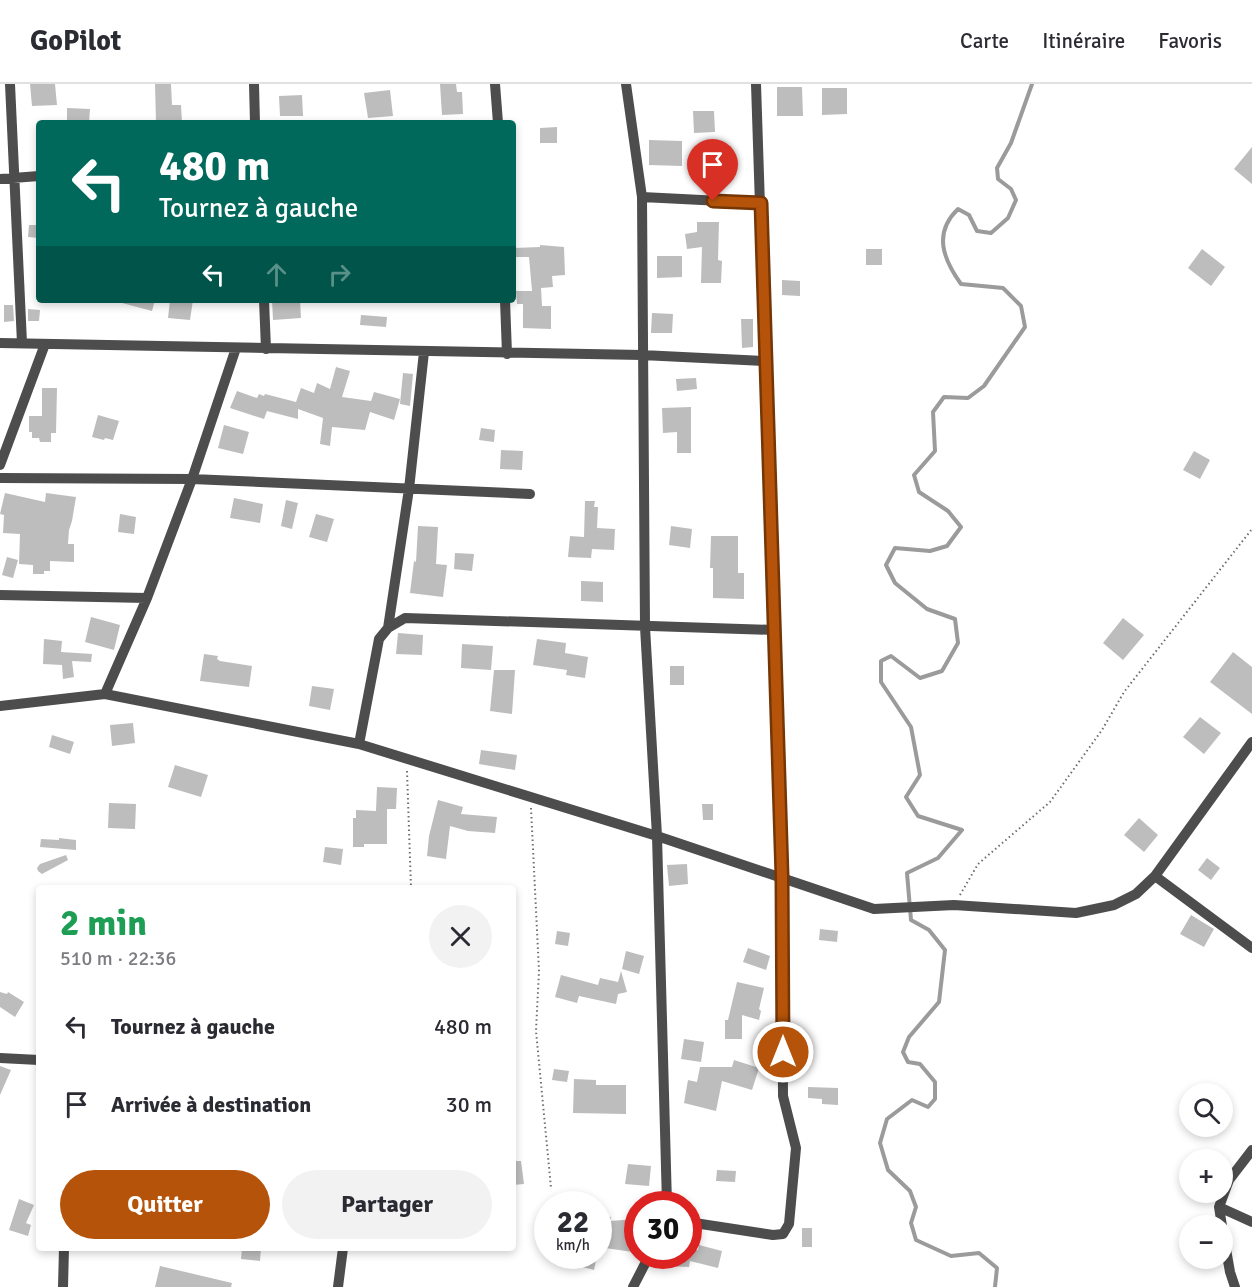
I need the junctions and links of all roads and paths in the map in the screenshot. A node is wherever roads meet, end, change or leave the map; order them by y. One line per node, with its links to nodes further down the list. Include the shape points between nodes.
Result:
1 (10, 84): 9 (street)
2 (254, 84): 6 (street)
3 (495, 84): 7 (street)
4 (626, 84): 11 (street)
5 (756, 84): 12 (street)
6 (255, 120)
7 (498, 120)
8 (36, 176): 9 (street)
9 (15, 178): 10 (street); 16 (street)
10 (0, 179)
11 (642, 197): 12 (street); 22 (street)
12 (761, 203): 23 (street)
13 (264, 303): 19 (street)
14 (505, 303): 21 (street)
15 (0, 343): 16 (street)
16 (22, 343): 17 (street)
17 (45, 344): 18 (street); 24 (street)
18 (236, 348): 19 (street); 26 (street)
19 (266, 349): 20 (street)
20 (424, 352): 21 (street); 27 (street)
21 (507, 354): 22 (street)
22 (642, 356): 23 (street); 32 (street)
23 (766, 361): 34 (street)
24 (0, 465)
25 (0, 478): 26 (street)
26 (192, 479): 27 (street); 31 (street)
27 (409, 489): 28 (street); 33 (street)
28 (530, 494)
29 (1252, 529): 45 (path, via 1124,692 1050,802 978,864)
30 (0, 596): 31 (street)
31 (147, 598): 35 (street)
32 (645, 627): 33 (street, via 405,618); 34 (street); 41 (street)
33 (388, 628): 38 (street, via 379,639)
34 (774, 630): 42 (street)
35 (105, 694): 36 (street); 38 (street)
36 (0, 706)
37 (1252, 742): 43 (street)
38 (359, 744): 39 (street)
39 (406, 759): 40 (street); 44 (path)
40 (531, 797): 41 (street); 50 (path, via 539,971 536,1031)
41 (657, 836): 42 (street); 51 (street)
42 (782, 876): 45 (street, via 874,909); 55 (street, via 783,1096 796,1148 789,1224 783,1234 773,1235)
43 (1155, 876): 45 (street, via 1136,894 1114,905 1076,913); 46 (street)
44 (411, 885)
45 (954, 906)
46 (1252, 948)
47 (0, 1058): 48 (street)
48 (36, 1060)
49 (1252, 1150): 52 (street, via 1229,1180)
50 (551, 1188)
51 (667, 1191)
52 (1219, 1207): 53 (street); 54 (street)
53 (1220, 1215)
54 (1252, 1222)
55 (702, 1224)
56 (64, 1251): 60 (street)
57 (343, 1251): 61 (street)
58 (642, 1269): 62 (street)
59 (1229, 1269): 63 (street)
60 (63, 1287)
61 (338, 1287)
62 (633, 1287)
63 (1235, 1287)

